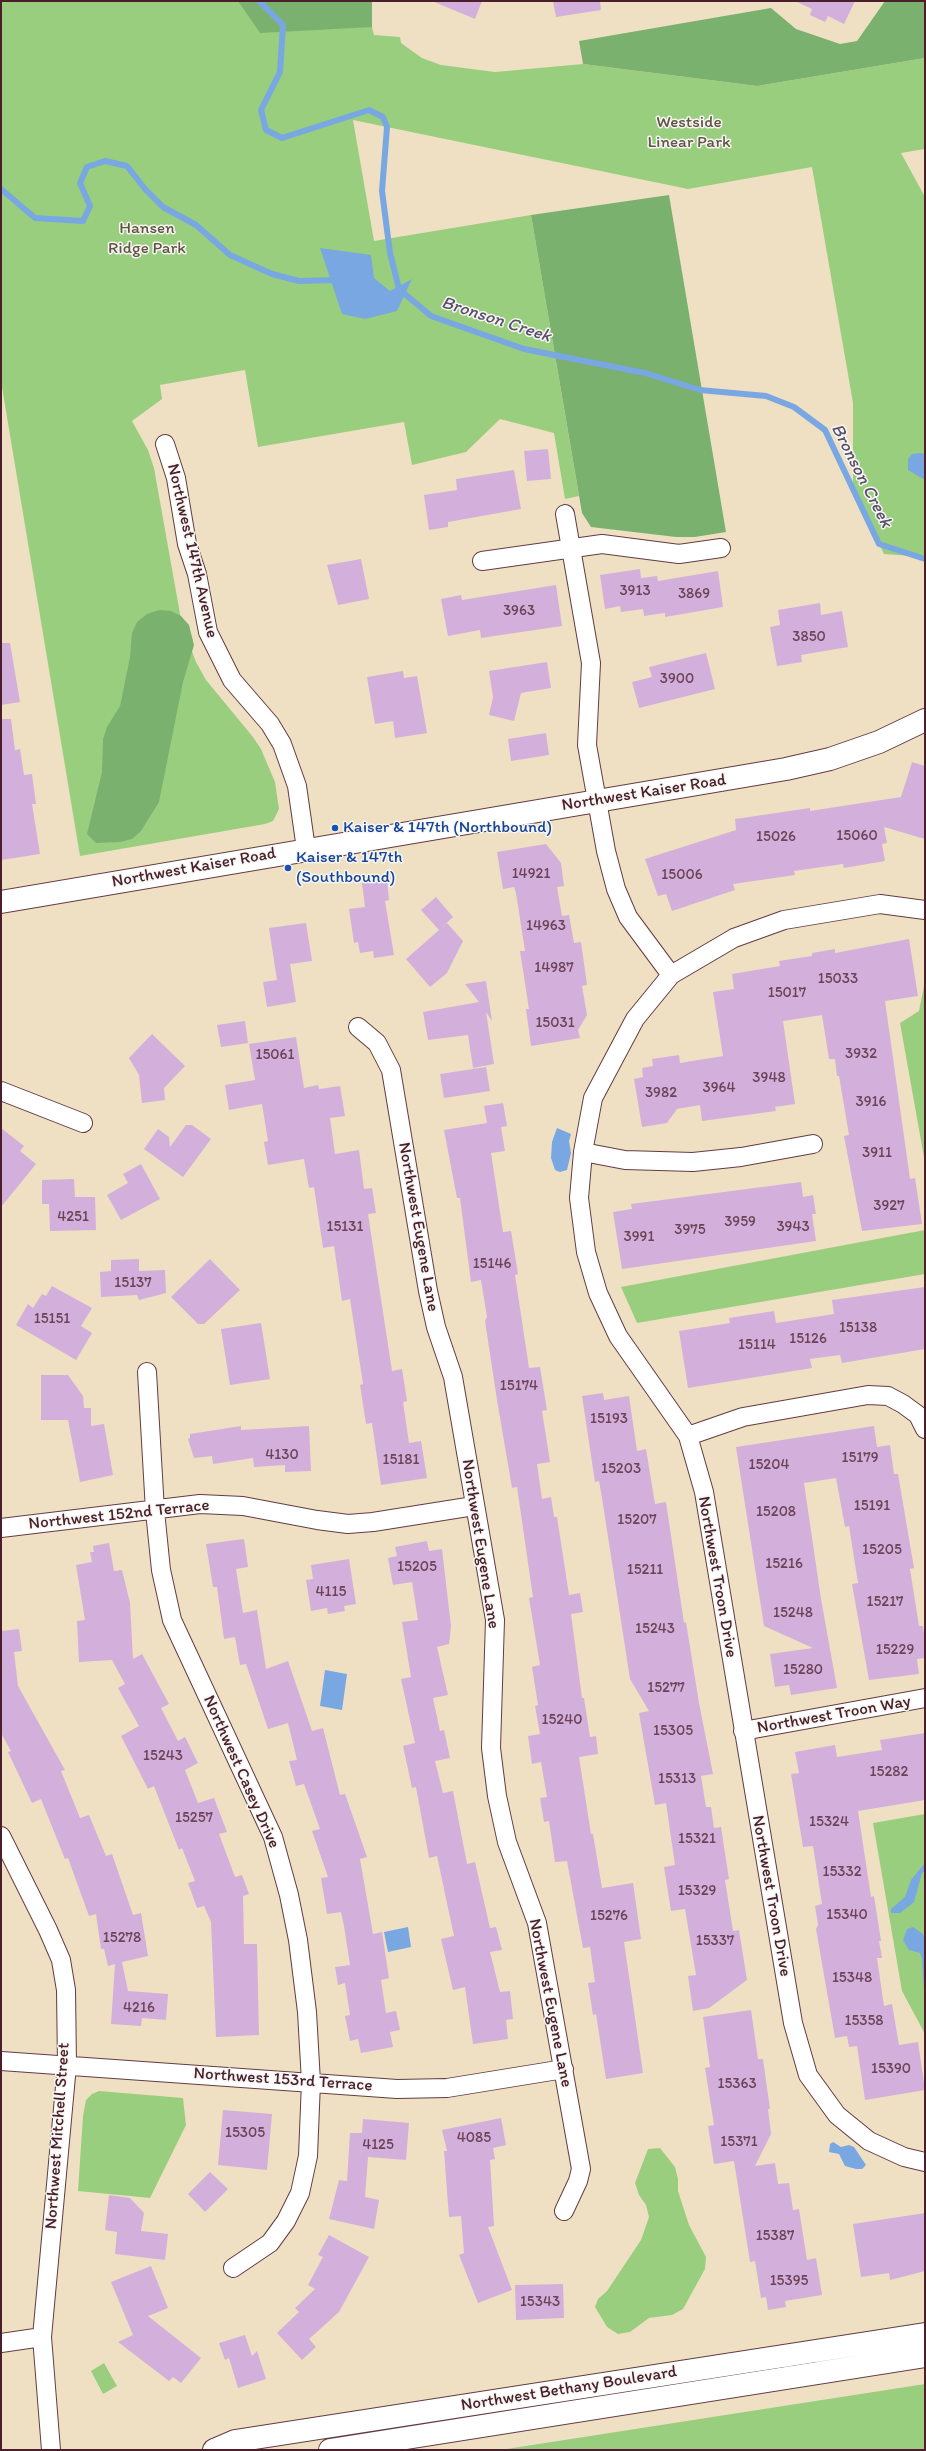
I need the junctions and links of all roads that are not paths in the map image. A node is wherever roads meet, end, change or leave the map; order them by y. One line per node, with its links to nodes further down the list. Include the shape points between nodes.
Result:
1 (165, 444): 8 (street, Northwest 147th Avenue, via 176,478 187,544 197,574 208,632 232,680 270,724 282,744 297,786)
2 (565, 514): 3 (street)
3 (571, 548): 4 (street, via 609,544 678,554); 5 (street); 7 (street, via 591,663 587,745)
4 (721, 548)
5 (482, 561)
6 (925, 720): 7 (main road, Northwest Kaiser Road, via 878,742 830,759 786,769)
7 (597, 800): 8 (main road, Northwest Kaiser Road); 11 (street, via 616,889 628,917)
8 (306, 849): 9 (main road, Northwest Kaiser Road)
9 (1, 902)
10 (925, 910): 11 (street, Northwest Troon Drive, via 880,904 784,920 734,938)
11 (671, 975): 16 (street, Northwest Troon Drive, via 635,1018 612,1059 593,1098)
12 (358, 1027): 20 (street, Northwest Eugene Lane, via 377,1044 391,1070 428,1291 436,1327 453,1377)
13 (1, 1092): 14 (street)
14 (83, 1123)
15 (813, 1144): 16 (street, via 741,1157 693,1162 625,1160)
16 (583, 1152): 19 (street, Northwest Troon Drive, via 579,1198 586,1252 598,1293 618,1336)
17 (147, 1372): 21 (street, Northwest Casey Drive)
18 (925, 1429): 19 (street, via 918,1415 903,1404 888,1396 868,1395 743,1417)
19 (688, 1436): 24 (street, Northwest Troon Drive, via 704,1492)
20 (474, 1506): 21 (street, Northwest 152nd Terrace, via 348,1524 243,1506 200,1504); 28 (street, Northwest Eugene Lane, via 495,1620 490,1748 497,1796 507,1842 538,1923)
21 (155, 1511): 22 (street, Northwest 152nd Terrace); 29 (street, Northwest Casey Drive, via 161,1570 172,1620 273,1837 289,1895 306,2004)
22 (1, 1528)
23 (925, 1698): 24 (street, Northwest Troon Way)
24 (743, 1731): 30 (street, Northwest Troon Drive, via 793,2023 808,2075 837,2115 869,2141 904,2157)
25 (1, 1836): 27 (street, Northwest Mitchell Street, via 61,1960 66,1990)
26 (1, 2061): 27 (street, Northwest 153rd Terrace)
27 (67, 2065): 29 (street, Northwest 153rd Terrace); 34 (street, Northwest Mitchell Street)
28 (564, 2069): 29 (street, Northwest 153rd Terrace, via 447,2088 397,2089); 31 (street, Northwest Eugene Lane, via 581,2169)
29 (311, 2082): 32 (street, Northwest Casey Drive, via 308,2156 300,2193 286,2221 270,2243)
30 (925, 2162)
31 (564, 2210)
32 (233, 2268)
33 (925, 2334): 38 (main road, Northwest Bethany Boulevard, via 235,2441)
34 (42, 2336): 35 (street); 37 (street, Northwest Mitchell Street)
35 (1, 2343)
36 (925, 2356): 39 (main road, Northwest Bethany Boulevard)
37 (51, 2450)
38 (214, 2450)
39 (330, 2450)

